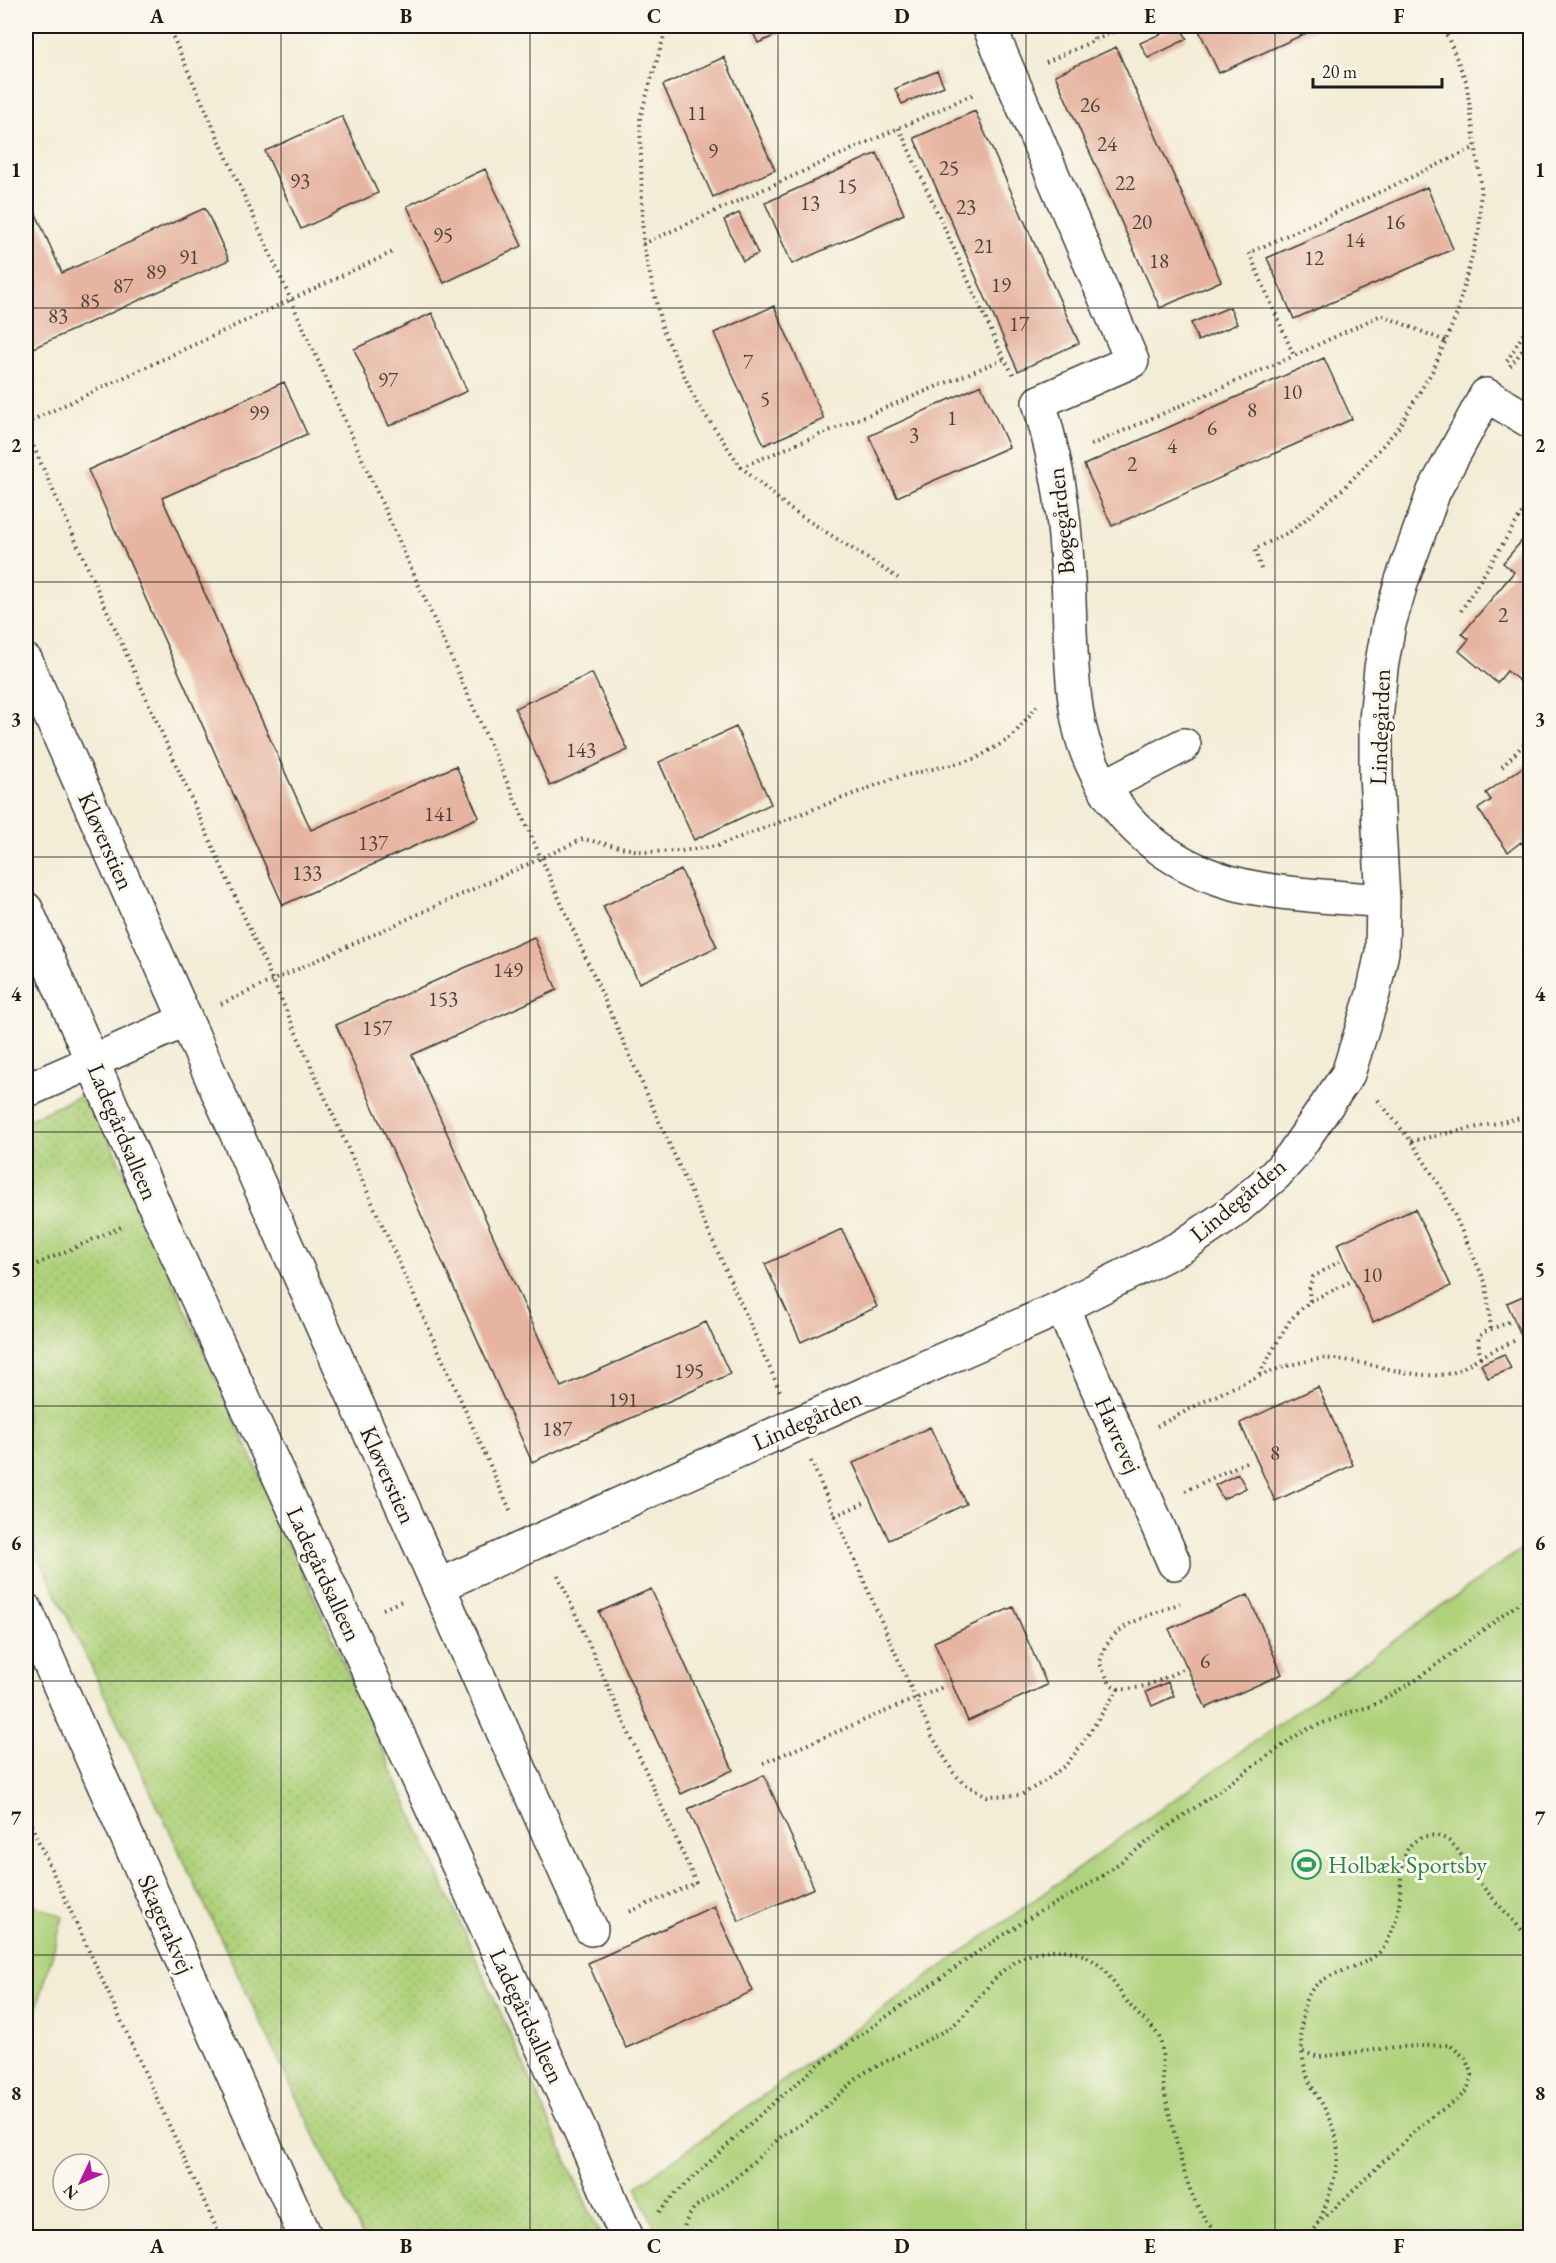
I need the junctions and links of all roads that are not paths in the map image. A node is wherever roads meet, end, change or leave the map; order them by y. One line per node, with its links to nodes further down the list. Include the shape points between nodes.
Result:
1 (989, 26): 5 (street, Bøgegården, via 1132,361 1039,402 1056,460 1062,509 1072,681 1087,752)
2 (1530, 421): 6 (street, Lindegården, via 1486,395 1434,491 1402,580 1389,624 1376,720)
3 (26, 661): 8 (street, Kløverstien)
4 (1184, 745): 5 (street)
5 (1105, 786): 6 (street, Bøgegården, via 1123,815 1149,841 1218,879 1262,889)
6 (1383, 901): 11 (street, Lindegården, via 1382,952 1374,994 1348,1074 1292,1156 1230,1214 1181,1247)
7 (26, 909): 9 (street, Ladegårdsalleen)
8 (186, 1020): 9 (street); 13 (street, Kløverstien)
9 (93, 1062): 10 (street); 17 (street, Ladegårdsalleen, via 157,1211)
10 (26, 1091)
11 (1062, 1307): 12 (street, Havrevej); 13 (street, Lindegården)
12 (1174, 1563)
13 (438, 1586): 15 (street, Kløverstien)
14 (26, 1610): 16 (street, Skagerakvej)
15 (591, 1929)
16 (306, 2238)
17 (627, 2238)

